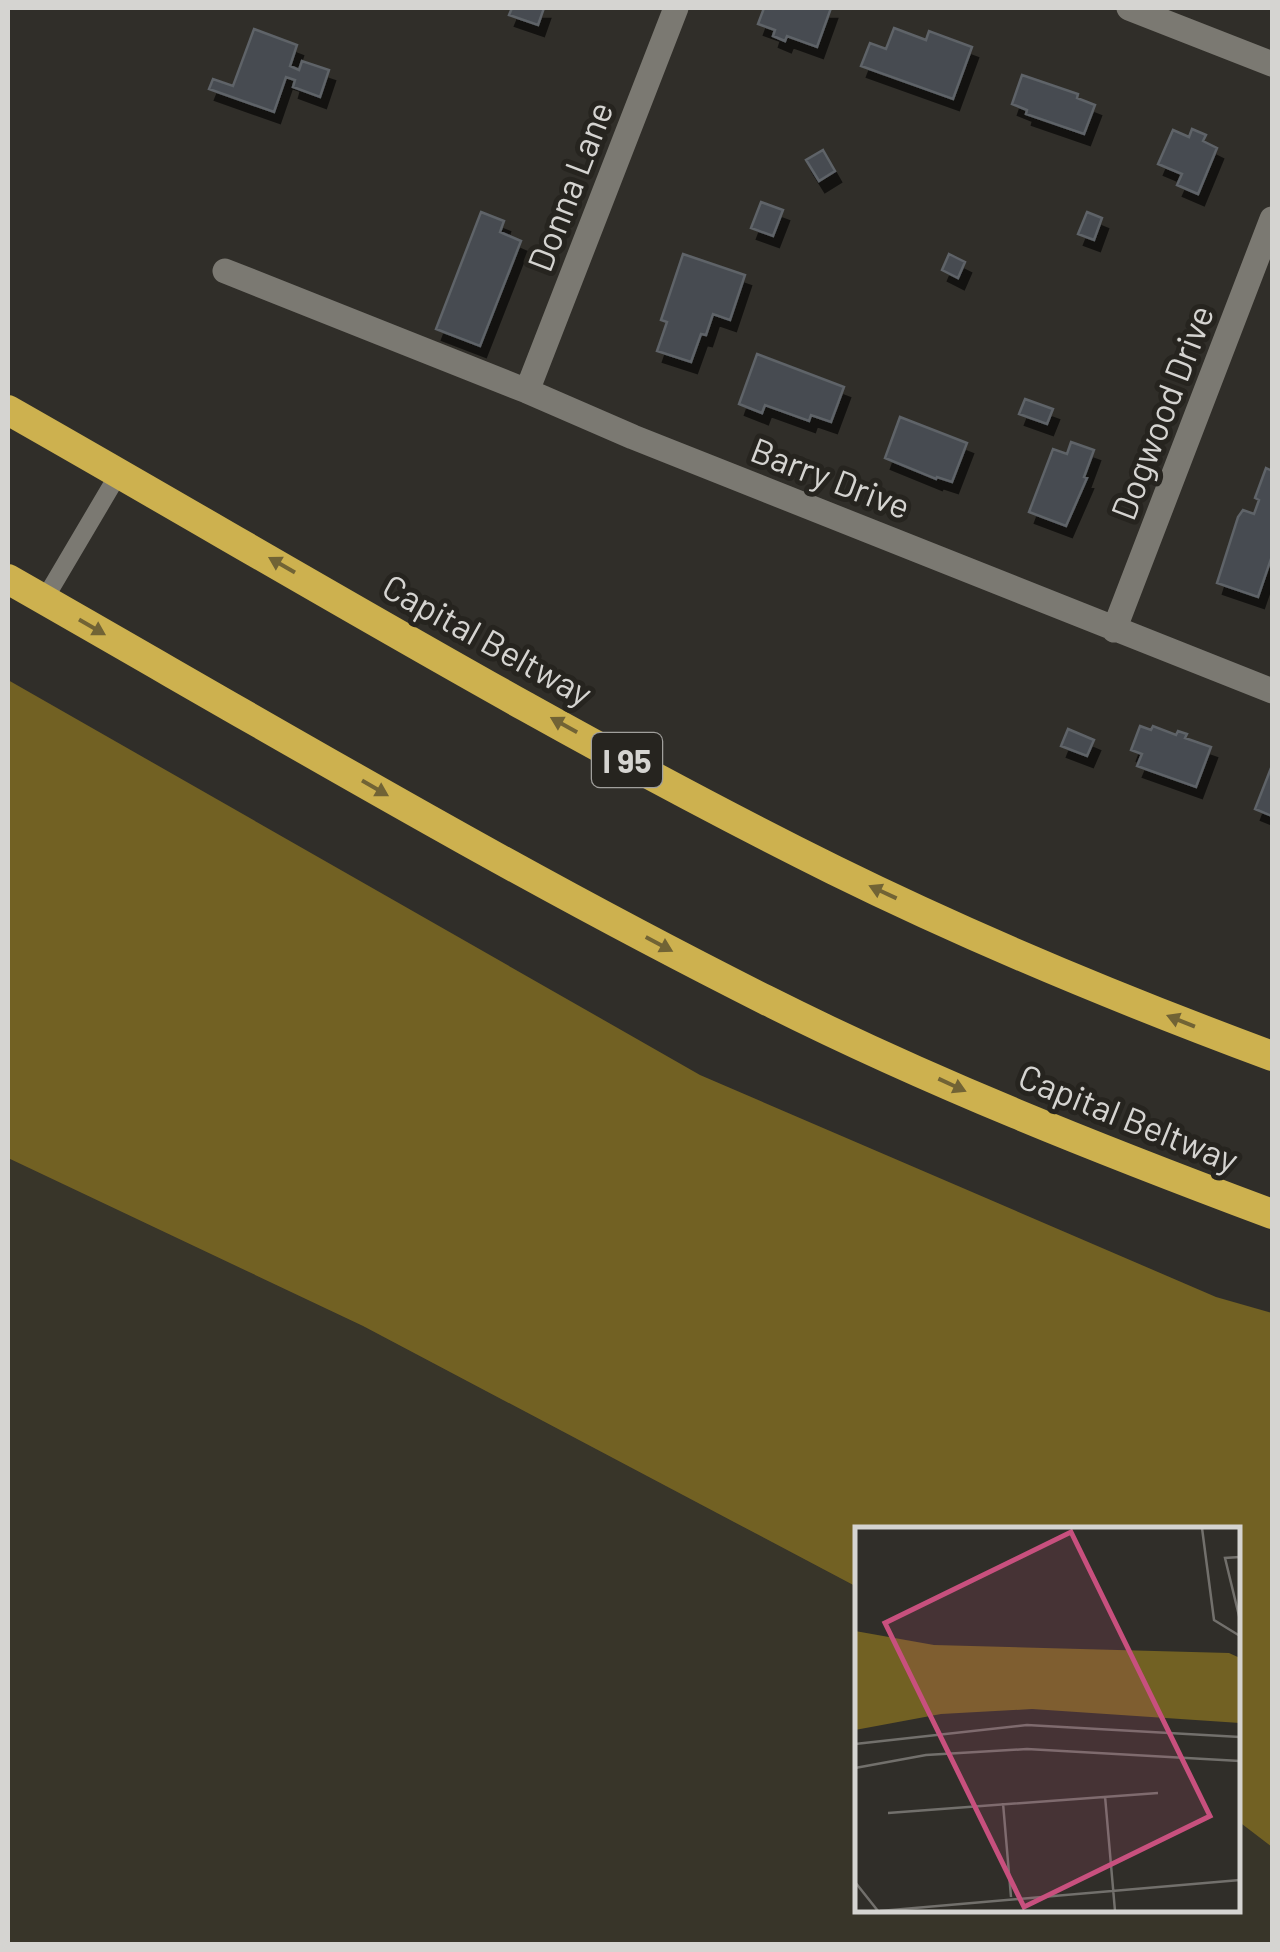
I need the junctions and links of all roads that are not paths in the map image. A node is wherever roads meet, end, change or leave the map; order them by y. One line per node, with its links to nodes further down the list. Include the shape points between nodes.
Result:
1 (676, 8): 6 (street, Donna Lane)
2 (1129, 8): 3 (street)
3 (1272, 64)
4 (1272, 219): 11 (street, Dogwood Drive)
5 (225, 271): 6 (street, Barry Drive)
6 (527, 391): 11 (street, Barry Drive)
7 (8, 410): 8 (highway, Capital Beltway / I 95)
8 (119, 474): 10 (lane); 13 (highway, Capital Beltway / I 95, one-way to 8, via 1048,968 835,870 650,774)
9 (8, 579): 10 (highway, Capital Beltway)
10 (44, 600): 14 (highway, Capital Beltway, one-way to 14, via 575,900 768,1001 984,1100)
11 (1114, 630): 12 (street, Barry Drive)
12 (1272, 691)
13 (1272, 1056)
14 (1272, 1214)

